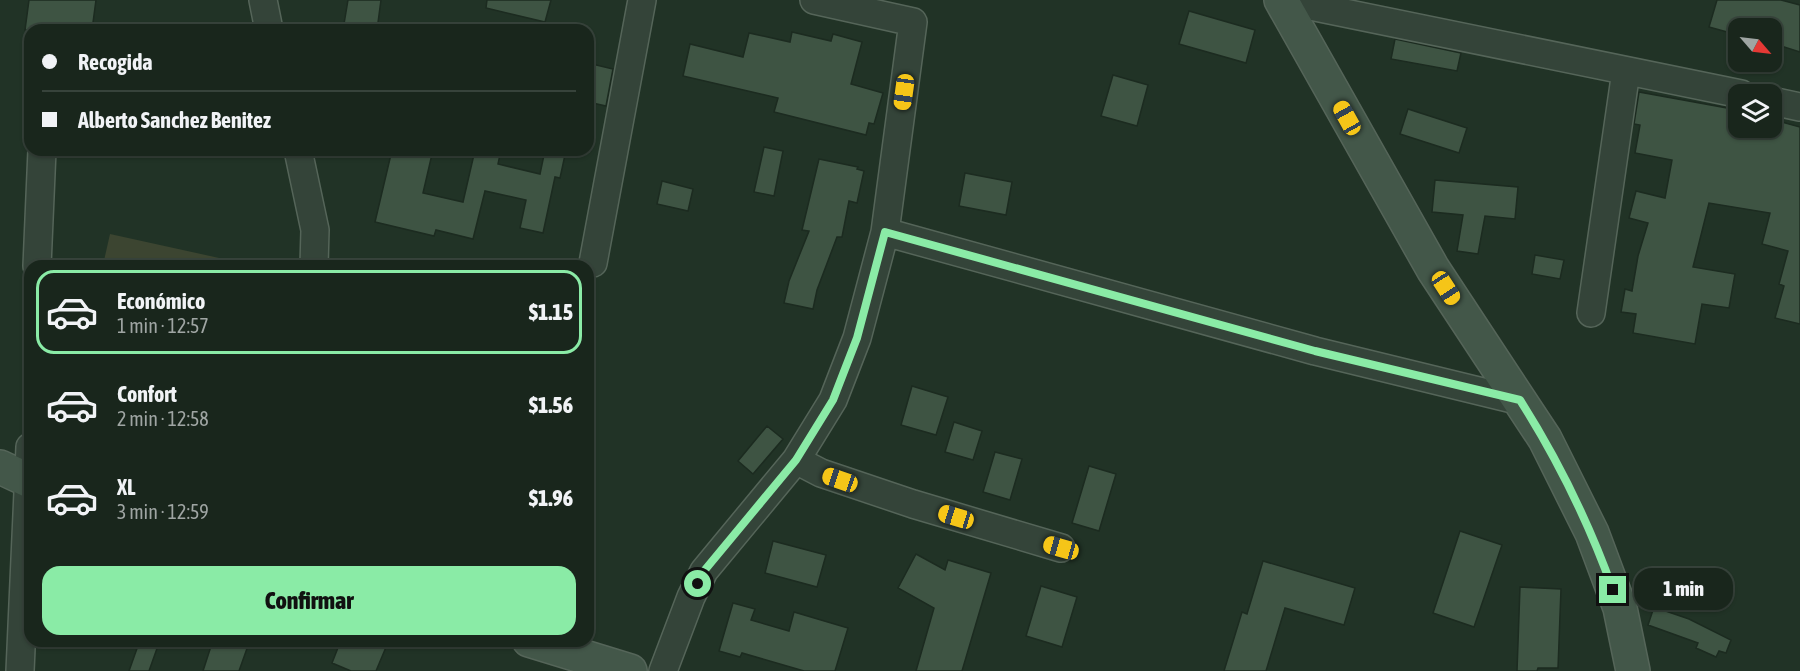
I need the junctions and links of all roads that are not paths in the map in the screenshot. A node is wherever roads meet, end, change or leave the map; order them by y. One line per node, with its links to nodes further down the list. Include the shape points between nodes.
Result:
1 (263, 0): 6 (street)
2 (642, 0): 16 (street)
3 (814, 0): 13 (street, via 913,22)
4 (1281, 0): 5 (street); 18 (street, via 1433,269)
5 (1394, 11): 7 (street)
6 (268, 24)
7 (1626, 71): 8 (street); 17 (street)
8 (1728, 91)
9 (1782, 103): 10 (street)
10 (1800, 107)
11 (42, 156): 14 (street)
12 (299, 156): 15 (street, via 315,230)
13 (885, 232): 18 (street, via 1315,351); 19 (street, via 857,338 833,400)
14 (38, 260)
15 (314, 260)
16 (594, 260)
17 (1591, 313)
18 (1520, 400): 26 (street, via 1545,439 1592,533 1620,608)
19 (796, 460): 21 (street, via 821,473 903,501); 25 (street, via 704,571)
20 (20, 476): 23 (street)
21 (1061, 548)
22 (552, 647): 24 (street)
23 (20, 671)
24 (630, 671)
25 (663, 671)
26 (1633, 671)

